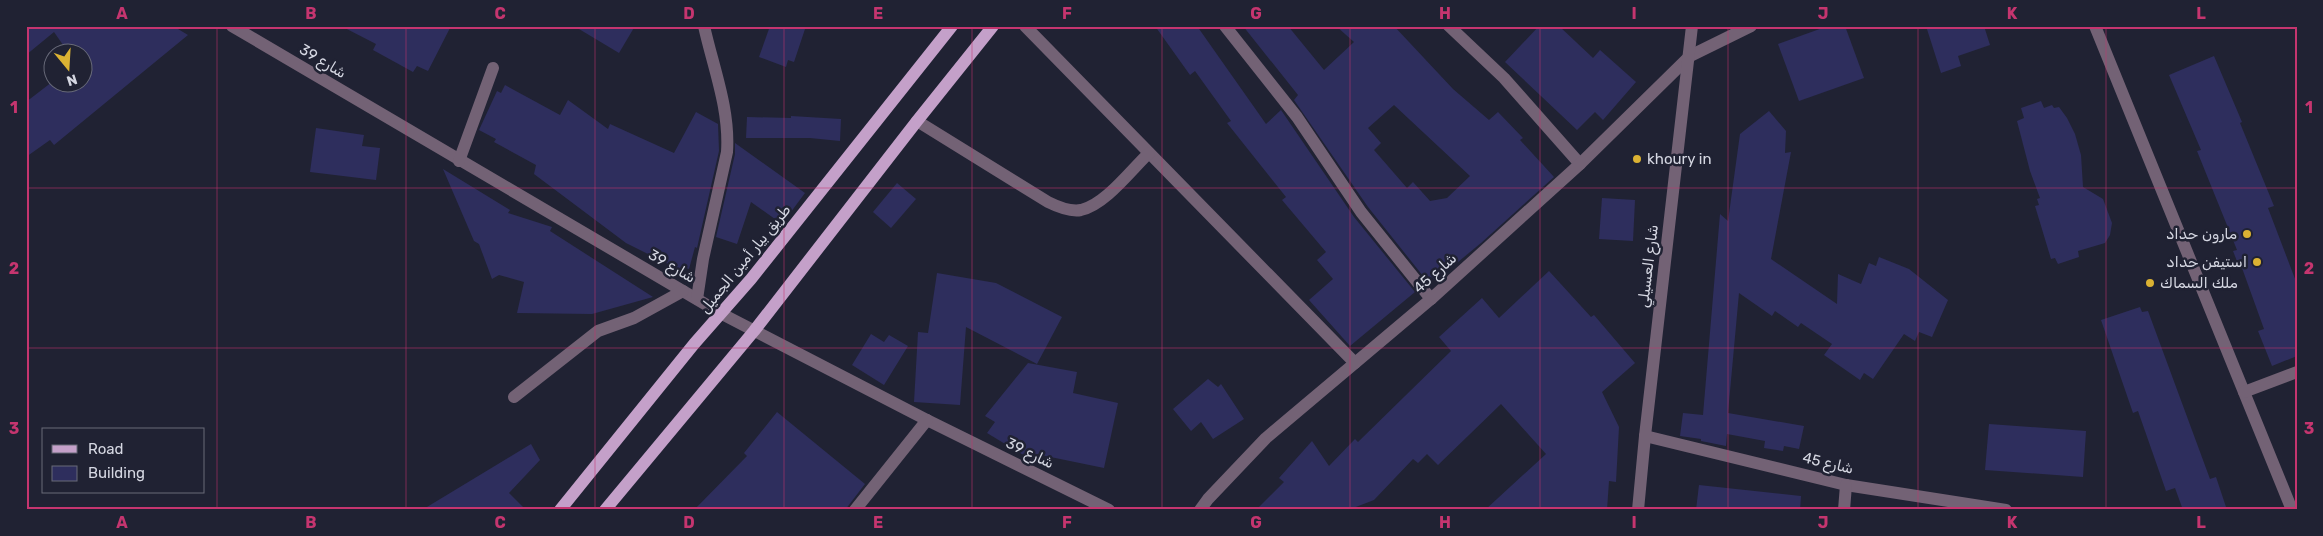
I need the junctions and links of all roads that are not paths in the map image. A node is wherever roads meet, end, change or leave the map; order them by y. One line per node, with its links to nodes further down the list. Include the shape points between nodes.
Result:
1 (232, 26): 15 (street, شارع 39)
2 (704, 26): 19 (street, via 728,134)
3 (952, 26): 20 (main road, طريق بيار أمين الجميل)
4 (993, 26): 13 (main road)
5 (1025, 26): 14 (street)
6 (1225, 26): 18 (street, via 1297,117 1361,212)
7 (1449, 26): 16 (street, via 1504,78)
8 (1692, 26): 11 (street, شارع العسيلي)
9 (1752, 26): 11 (street, شارع 45)
10 (2095, 26): 24 (street)
11 (1690, 56): 16 (street, شارع 45); 27 (street, شارع العسيلي)
12 (493, 68): 15 (street)
13 (917, 121): 14 (street, via 1062,208 1080,210 1098,204); 21 (main road)
14 (1149, 152): 22 (street)
15 (459, 161): 17 (street, شارع 39)
16 (1580, 164): 18 (street, شارع 45)
17 (682, 291): 19 (street, شارع 39); 25 (street, via 634,318 598,331)
18 (1431, 298): 22 (street, شارع 45)
19 (697, 299): 20 (street, شارع 39)
20 (722, 314): 21 (street, شارع 39); 30 (main road, طريق بيار أمين الجميل)
21 (754, 331): 26 (street, شارع 39); 31 (main road)
22 (1355, 363): 34 (street, شارع 45, via 1266,438)
23 (2297, 372): 24 (street)
24 (2244, 392): 37 (street)
25 (514, 397)
26 (927, 420): 32 (street); 33 (street, شارع 39)
27 (1644, 436): 28 (street, شارع 45); 35 (street, شارع العسيلي)
28 (1846, 485): 29 (street, شارع 45); 36 (street)
29 (2002, 509)
30 (560, 510)
31 (605, 510)
32 (855, 510)
33 (1109, 510)
34 (1200, 510)
35 (1638, 510)
36 (1844, 510)
37 (2292, 510)

